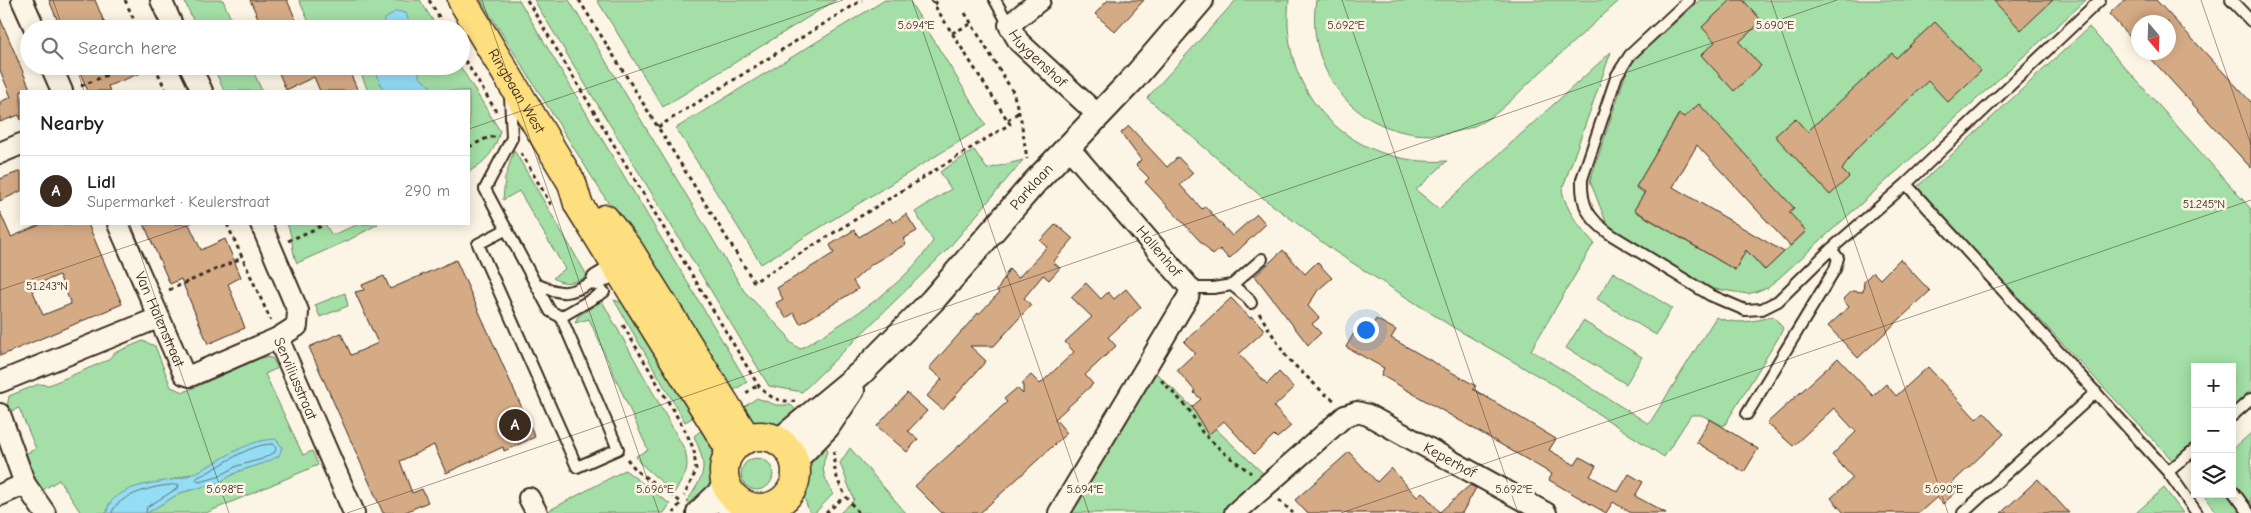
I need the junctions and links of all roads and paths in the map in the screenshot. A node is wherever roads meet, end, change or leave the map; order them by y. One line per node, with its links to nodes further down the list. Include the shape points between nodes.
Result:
1 (22, 0): 19 (street)
2 (125, 0): 20 (path)
3 (161, 0): 21 (street)
4 (429, 0): 22 (path)
5 (462, 0): 31 (main road, Ringbaan West)
6 (527, 0): 66 (path)
7 (579, 0): 38 (path)
8 (862, 0): 38 (path)
9 (931, 0): 17 (path)
10 (940, 0): 17 (path)
11 (995, 0): 25 (lane)
12 (1040, 0): 25 (street, Huygenshof)
13 (1201, 0): 36 (street, Parklaan)
14 (1689, 0): 52 (lane, via 1630,55 1617,75 1582,179 1581,195 1586,210 1594,222 1610,234 1710,296 1745,310 1762,309 1778,301)
15 (2100, 0): 45 (lane)
16 (2232, 0): 23 (lane)
17 (934, 4): 26 (path)
18 (965, 13): 24 (path)
19 (31, 20)
20 (134, 20)
21 (170, 20)
22 (441, 20)
23 (2251, 21)
24 (971, 24): 26 (path); 35 (path, via 1013,92)
25 (1009, 25): 36 (street, Huygenshof, via 1019,42)
26 (952, 34): 37 (path)
27 (58, 75): 32 (street)
28 (105, 75): 32 (path)
29 (159, 75): 33 (path)
30 (194, 75): 34 (street)
31 (509, 78): 39 (lane); 55 (main road, Ringbaan West, via 572,183 578,204)
32 (70, 89)
33 (166, 90)
34 (202, 90)
35 (1019, 112): 37 (path); 44 (path)
36 (1098, 116): 42 (street, Parklaan)
37 (1008, 120): 38 (path, via 1010,124 754,282)
38 (658, 127)
39 (512, 138): 41 (path, via 489,137); 50 (lane, via 485,189)
40 (20, 144): 43 (street)
41 (470, 146)
42 (1068, 147): 58 (street, Hallenhof); 75 (street, Parklaan, via 932,301 861,373 827,427)
43 (0, 153)
44 (1028, 162)
45 (1906, 184): 52 (lane); 67 (lane)
46 (118, 225): 59 (street, Van Halenstraat)
47 (226, 225): 53 (path)
48 (261, 225): 51 (street, Serviliusstraat)
49 (324, 225): 51 (path)
50 (507, 229): 56 (lane); 74 (lane, via 478,244 576,468)
51 (272, 248): 63 (street, Serviliusstraat, via 298,311 296,326)
52 (1832, 249): 72 (lane, via 1838,258 1835,269)
53 (242, 258): 59 (path); 63 (path)
54 (1262, 259): 57 (lane)
55 (616, 277): 56 (lane, via 570,293 554,292); 61 (lane); 73 (main road, Ringbaan West)
56 (538, 285): 61 (lane, via 550,311)
57 (1232, 285): 58 (lane); 60 (lane)
58 (1190, 288): 64 (street, Hallenhof, via 1188,297)
59 (150, 298): 62 (street, Van Halenstraat)
60 (1251, 303): 69 (path, via 1287,358 1325,394)
61 (561, 317): 74 (lane)
62 (158, 318): 63 (street, Van Halenstraat, via 184,374 190,376); 65 (street)
63 (278, 338): 89 (street, Serviliusstraat)
64 (1146, 366): 79 (path, via 1188,408 1202,432); 91 (street, Hallenhof)
65 (0, 382)
66 (758, 385)
67 (2096, 392): 77 (lane); 93 (lane)
68 (2251, 399): 70 (lane)
69 (1357, 412): 79 (street, via 1345,416); 86 (street, Keperhof, via 1368,414)
70 (2236, 412)
71 (0, 414): 78 (street)
72 (1747, 414)
73 (739, 445): 75 (main road, via 763,436); 83 (main road, via 724,472)
74 (618, 449): 85 (path, via 638,472)
75 (786, 451): 84 (main road, via 796,478)
76 (2191, 452): 77 (lane)
77 (2168, 472): 87 (lane)
78 (26, 484): 80 (street); 88 (street)
79 (1265, 487): 92 (street)
80 (0, 495)
81 (2236, 495): 94 (lane)
82 (844, 497): 90 (path)
83 (733, 500): 84 (main road, via 756,508); 85 (street)
84 (784, 506)
85 (690, 508)
86 (1533, 510)
87 (2195, 512)
88 (45, 513)
89 (354, 513)
90 (826, 513)
91 (1059, 513)
92 (1235, 513)
93 (1964, 513)
94 (2249, 513)

